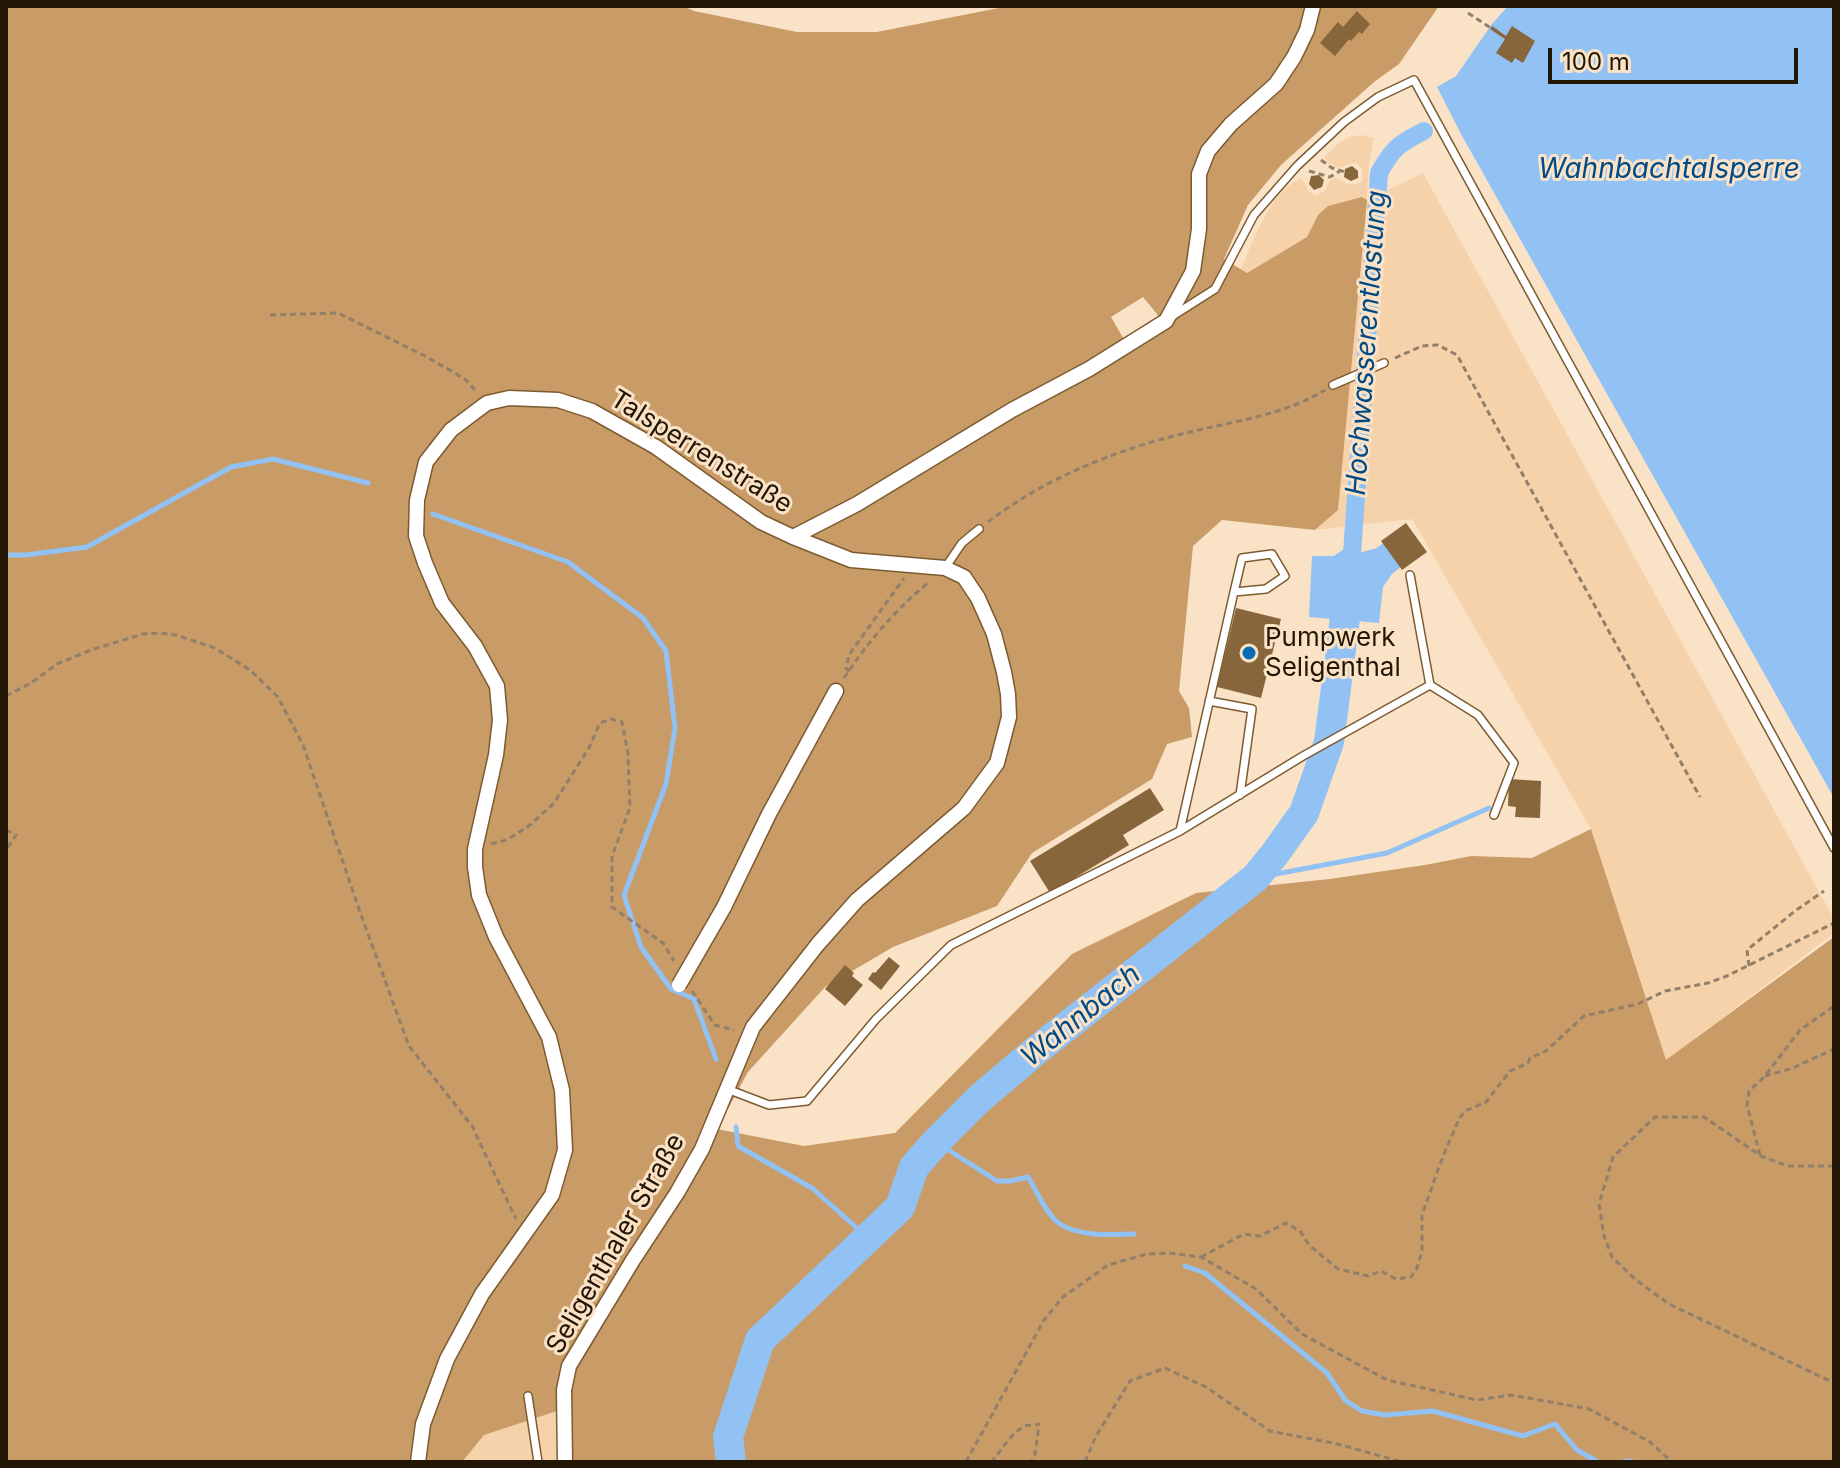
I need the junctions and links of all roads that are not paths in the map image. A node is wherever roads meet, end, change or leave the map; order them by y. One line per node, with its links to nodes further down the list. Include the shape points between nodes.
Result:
1 (1313, 6): 2 (street, via 1307,30 1276,84 1208,151 1199,174 1193,271)
2 (1166, 321): 6 (street, Talsperrenstraße); 16 (lane, Talsperrenstraße, via 1215,289 1254,215 1313,151 1378,97 1414,80)
3 (1384, 363): 4 (lane)
4 (1333, 385)
5 (979, 529): 7 (lane)
6 (793, 537): 7 (street, via 851,560); 20 (street, Talsperrenstraße, via 761,522 656,447 592,411 558,400 509,398 487,403 451,430 426,462 416,536 442,603 497,686 497,743 475,849 479,895 549,1037 562,1090 565,1150 552,1195 482,1294 447,1359 423,1424)
7 (945, 568): 18 (street, Seligenthaler Straße, via 964,577 994,634 1009,717 997,763 964,808 857,900 818,944 753,1027)
8 (1410, 575): 10 (lane)
9 (1234, 592): 9 (lane, via 1242,558 1272,554 1285,576 1266,589); 12 (lane)
10 (1430, 685): 13 (lane); 14 (lane, via 1478,715 1514,763)
11 (836, 691): 17 (street, bridge)
12 (1209, 701): 13 (lane, via 1252,709); 15 (lane)
13 (1240, 795): 15 (lane)
14 (1494, 815)
15 (1180, 831): 18 (lane, via 951,945 876,1019 807,1101 769,1105)
16 (1834, 848)
17 (685, 988)
18 (727, 1089): 22 (street, Seligenthaler Straße, via 677,1193 569,1366)
19 (528, 1396): 21 (lane)
20 (418, 1462)
21 (538, 1462)
22 (565, 1462)

